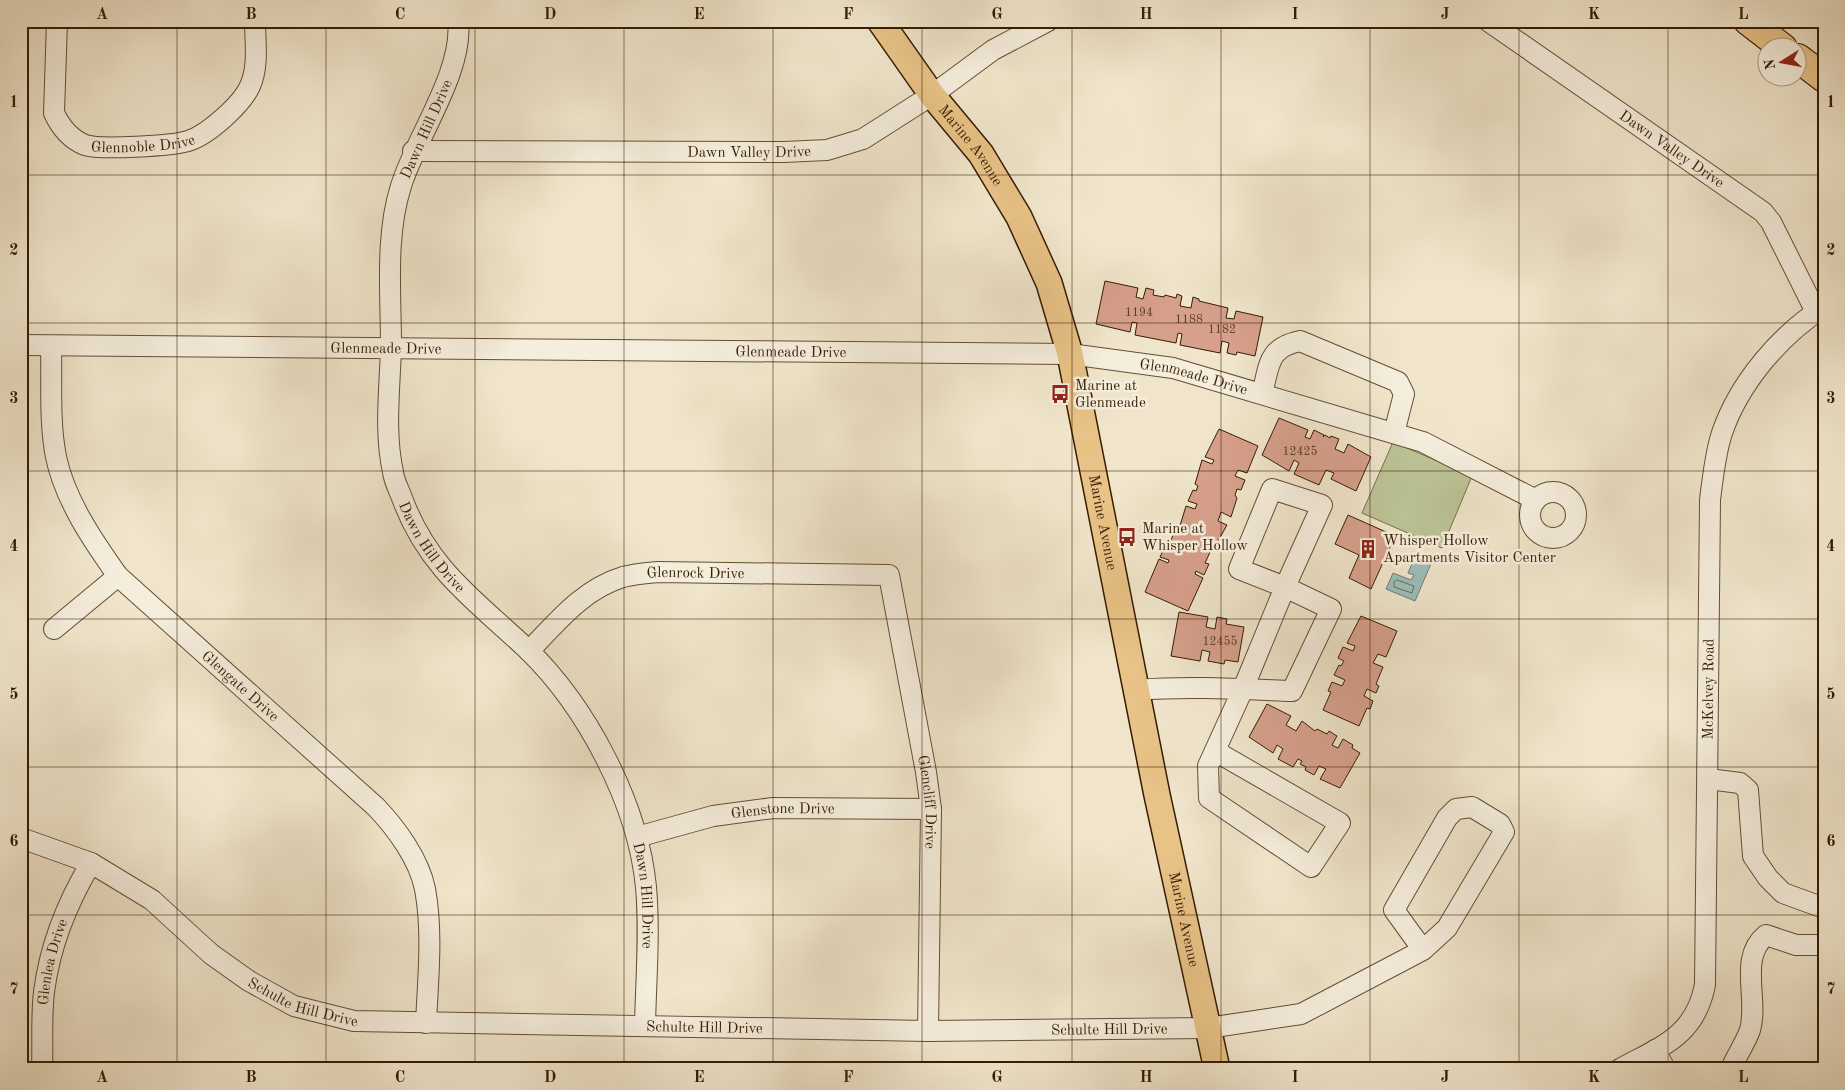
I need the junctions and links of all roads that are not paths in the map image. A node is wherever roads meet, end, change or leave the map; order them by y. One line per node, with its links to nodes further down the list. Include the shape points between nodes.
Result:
1 (57, 21): 2 (street, Glennoble Drive, via 54,113 60,127 72,137 86,145 100,147 169,144 189,141 206,132 235,106 250,87 255,70)
2 (256, 21)
3 (458, 21): 12 (street, Dawn Hill Drive, via 452,70)
4 (880, 21): 11 (main road, Marine Avenue)
5 (1048, 21): 11 (street, Dawn Valley Drive, via 993,50)
6 (1488, 21): 13 (street, Dawn Valley Drive, via 1763,212)
7 (1748, 21): 8 (highway)
8 (1770, 38)
9 (1808, 66): 10 (highway)
10 (1824, 78)
11 (932, 94): 12 (street, Dawn Valley Drive, via 863,140 827,150); 17 (main road, Marine Avenue, via 981,154 1019,217 1049,283)
12 (413, 151): 16 (street, Dawn Hill Drive, via 400,190 392,234)
13 (1820, 310): 29 (street, McKelvey Road, via 1777,346 1753,374 1722,432 1714,463 1708,564)
14 (21, 345): 15 (street, Glenmeade Drive)
15 (51, 346): 16 (street, Glenmeade Drive); 22 (street, Glengate Drive, via 52,430 57,459 75,508 94,543)
16 (391, 349): 17 (street, Glenmeade Drive); 25 (street, Dawn Hill Drive, via 388,430 393,474 411,523 428,551 456,585)
17 (1070, 354): 18 (street, Glenmeade Drive, via 1173,368); 27 (main road, Marine Avenue)
18 (1262, 393): 19 (street, Glenmeade Drive); 19 (street, via 1274,354 1284,344 1300,341 1398,382 1404,394)
19 (1394, 433): 20 (street, Glenmeade Drive, via 1424,442)
20 (1536, 500)
21 (889, 575): 25 (street, Glenrock Drive, via 658,572 624,577 598,588 572,606); 30 (street, Glencliff Drive)
22 (118, 576): 24 (street); 37 (street, Glengate Drive, via 394,826 409,850 425,888 429,939)
23 (1285, 587): 23 (street, via 1322,505 1272,489 1238,569); 26 (street); 26 (street, via 1331,609 1292,691)
24 (54, 629)
25 (530, 651): 31 (street, Dawn Hill Drive, via 575,706 610,762)
26 (1243, 689): 27 (street); 28 (street)
27 (1136, 690): 39 (main road, Marine Avenue)
28 (1215, 751): 28 (street, via 1208,766 1208,798 1311,867 1340,823)
29 (1708, 779): 34 (street, via 1740,783 1748,790 1753,856 1783,893); 41 (street, McKelvey Road, via 1701,1004 1694,1019)
30 (931, 809): 31 (street, Glenstone Drive, via 773,808 713,816); 40 (street, Glencliff Drive)
31 (637, 837): 38 (street, Dawn Hill Drive, via 646,887)
32 (21, 838): 33 (street, Schulte Hill Drive)
33 (91, 863): 37 (street, Schulte Hill Drive, via 152,900 211,954 249,981 294,1006 354,1021); 43 (street, Glenlea Drive, via 73,893 58,929 44,992)
34 (1824, 908)
35 (1824, 945): 42 (street, via 1796,945 1766,934 1756,943 1752,962 1750,1030)
36 (1423, 950): 36 (street, Schulte Hill Drive, via 1394,910 1448,818 1456,809 1472,808 1500,824 1504,832 1447,928); 39 (street, Schulte Hill Drive, via 1301,1014)
37 (426, 1023): 38 (street, Schulte Hill Drive)
38 (645, 1025): 40 (street, Schulte Hill Drive)
39 (1208, 1028): 40 (street, Schulte Hill Drive); 44 (main road, Marine Avenue)
40 (928, 1031)
41 (1655, 1050): 45 (street, McKelvey Road); 46 (street)
42 (1731, 1068)
43 (42, 1069)
44 (1217, 1069)
45 (1620, 1069)
46 (1665, 1069)

